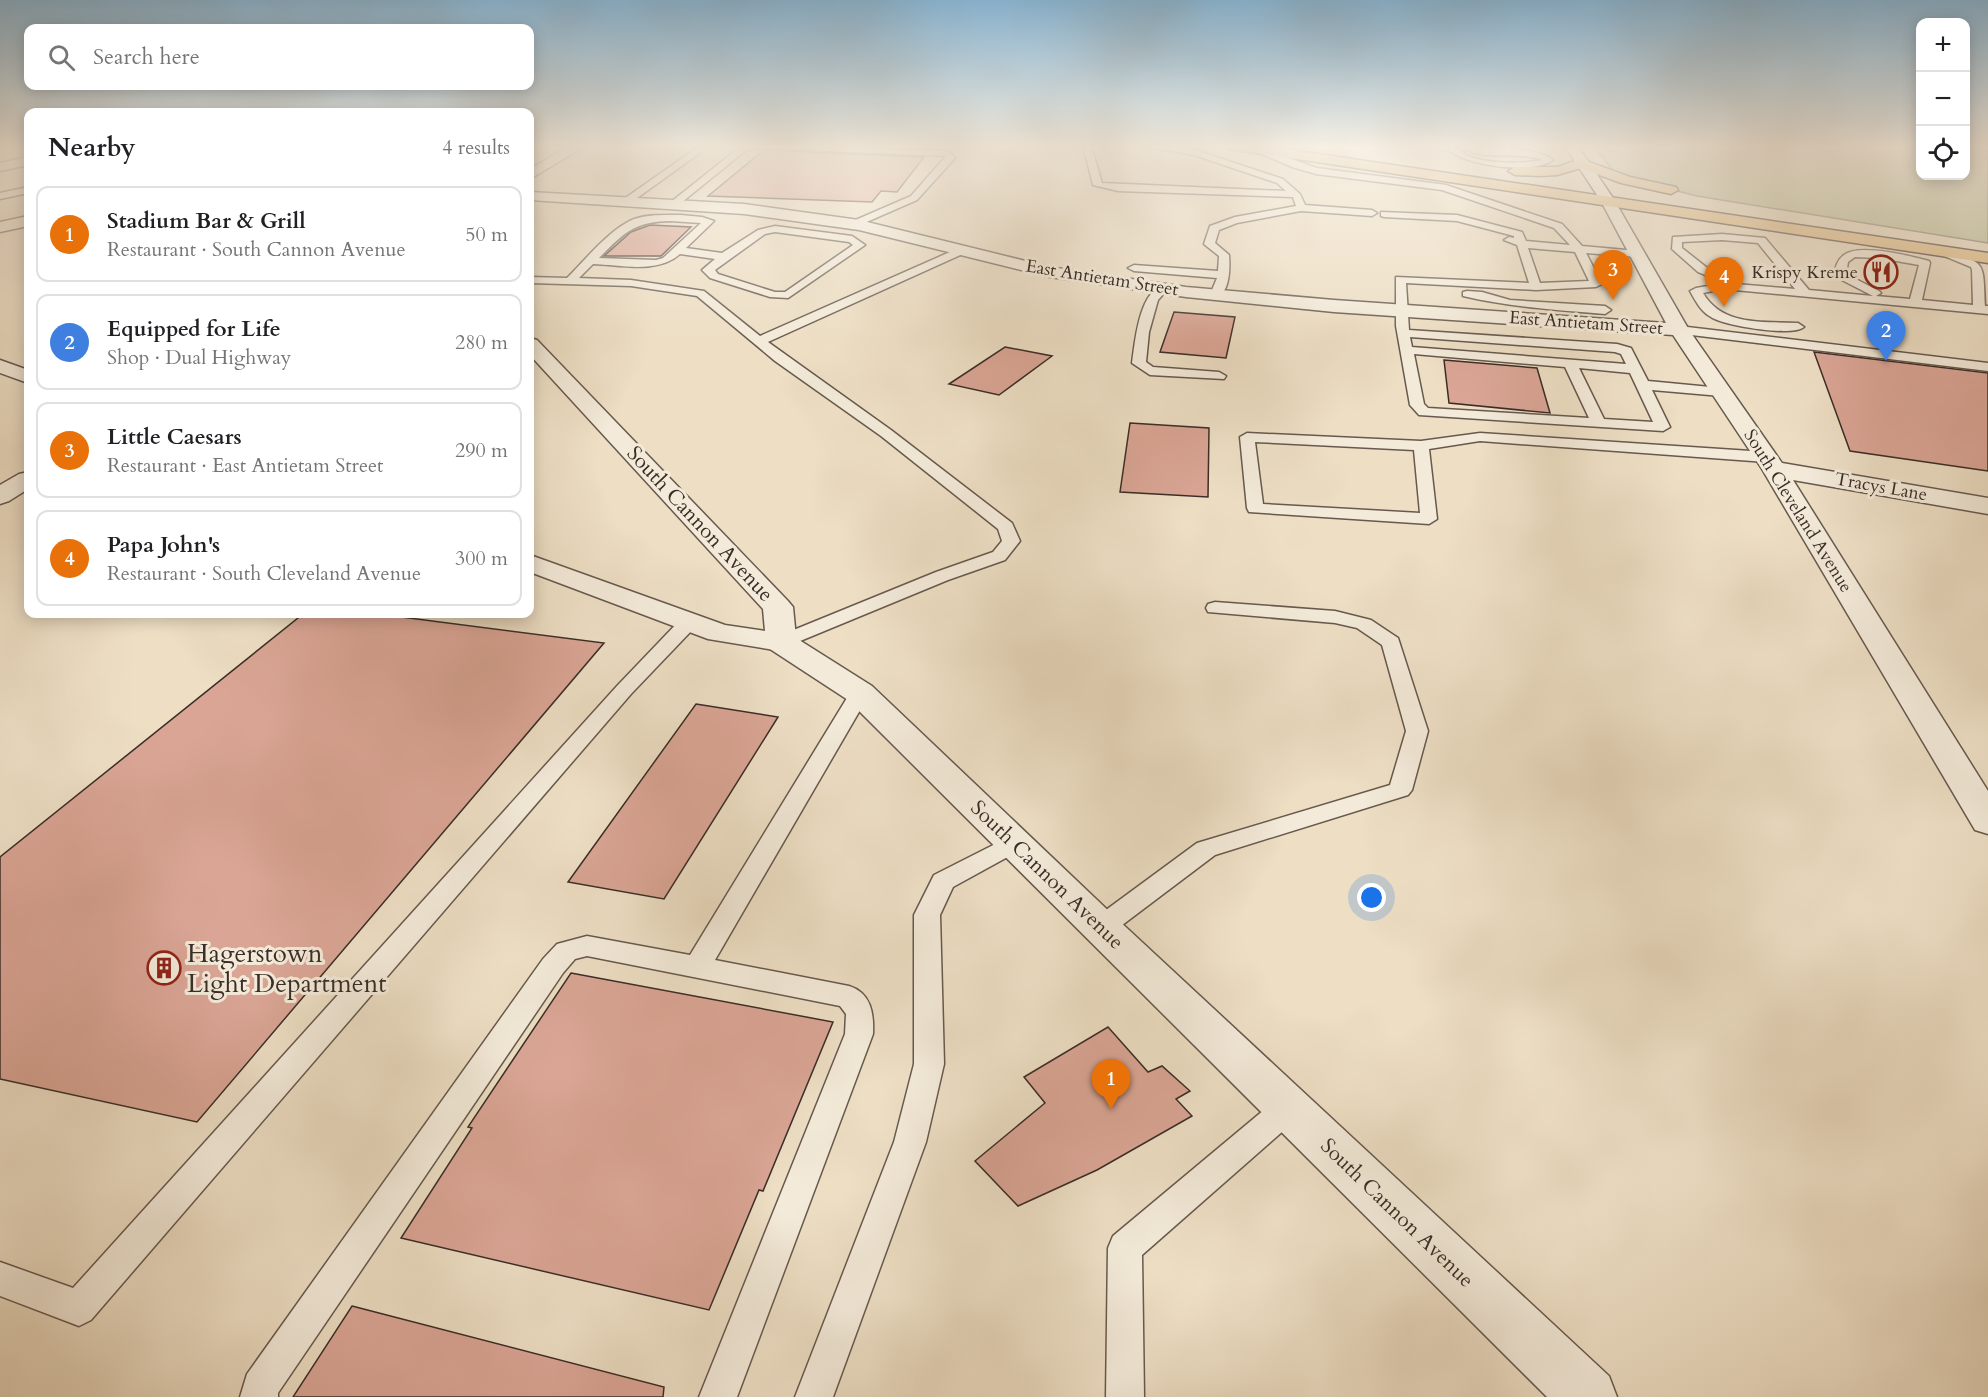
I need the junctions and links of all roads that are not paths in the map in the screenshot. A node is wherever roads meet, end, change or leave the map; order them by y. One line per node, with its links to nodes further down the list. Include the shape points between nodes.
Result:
1 (672, 210): 12 (street, East Antietam Street)
2 (753, 210): 15 (street, East Antietam Street)
3 (887, 210): 15 (lane)
4 (1289, 210): 31 (lane, via 1214,228 1209,244 1224,255)
5 (1329, 210): 13 (lane)
6 (1446, 210): 13 (lane)
7 (1511, 210): 22 (lane, via 1558,226 1568,233)
8 (1582, 210): 16 (main road)
9 (1617, 210): 16 (street, South Cleveland Avenue)
10 (1669, 210): 19 (main road)
11 (1764, 210): 20 (main road)
12 (676, 211): 23 (lane, via 709,221); 29 (lane, via 632,224)
13 (1451, 220): 21 (lane, via 1518,234)
14 (24, 222): 17 (street)
15 (855, 224): 24 (street, East Antietam Street)
16 (1632, 225): 19 (main road, via 1679,222); 25 (street, South Cleveland Avenue)
17 (0, 227)
18 (1487, 234): 21 (lane)
19 (1862, 239): 26 (main road)
20 (1988, 242)
21 (1523, 244): 22 (lane); 35 (lane)
22 (1576, 249): 25 (lane); 35 (lane, via 1596,284)
23 (678, 250): 27 (lane); 29 (lane, via 657,263)
24 (963, 250): 36 (street, East Antietam Street, via 1050,272); 51 (lane)
25 (1637, 254): 49 (street, South Cleveland Avenue)
26 (1929, 256): 28 (main road); 42 (lane, via 1852,254 1843,260 1840,276); 43 (lane); 46 (lane, via 1975,265)
27 (724, 257): 34 (lane, via 708,270 714,276); 34 (lane, via 762,232 775,229 852,239 860,245 788,295)
28 (1988, 258)
29 (591, 261): 33 (lane)
30 (1134, 268): 31 (lane)
31 (1224, 275): 40 (lane)
32 (534, 280): 33 (lane)
33 (570, 280): 41 (lane, via 664,286 700,293)
34 (742, 285): 41 (lane)
35 (1536, 286): 37 (lane, via 1400,279)
36 (1162, 289): 40 (street, East Antietam Street); 60 (lane, via 1152,299 1139,363 1150,371)
37 (1401, 289): 44 (lane); 47 (lane, via 1482,295)
38 (1781, 290): 39 (lane); 39 (lane, via 1723,279 1704,271 1690,263 1675,242 1686,237 1761,240); 48 (lane); 48 (lane, via 1724,286 1696,291 1716,316 1732,320)
39 (1804, 292): 42 (lane)
40 (1216, 295): 44 (street, East Antietam Street)
41 (711, 300): 51 (lane)
42 (1892, 300): 43 (lane)
43 (1915, 303): 46 (lane)
44 (1403, 310): 47 (street, East Antietam Street); 50 (lane)
45 (1605, 310): 47 (lane)
46 (1984, 310)
47 (1512, 311): 49 (street, East Antietam Street)
48 (1794, 318): 52 (lane)
49 (1679, 330): 52 (lane); 62 (street, South Cleveland Avenue)
50 (1404, 333): 54 (lane); 58 (lane, via 1617,348 1626,351)
51 (759, 340): 72 (lane, via 1006,527 1011,541 999,556)
52 (1807, 345): 57 (lane)
53 (534, 348): 72 (street, South Cannon Avenue, via 778,607)
54 (1407, 350): 55 (lane); 63 (lane, via 1417,405 1424,412)
55 (1570, 364): 58 (lane); 63 (lane)
56 (0, 366): 59 (street)
57 (1988, 367)
58 (1636, 369): 61 (lane)
59 (24, 375)
60 (1219, 376)
61 (1643, 385): 62 (lane); 63 (lane, via 1663,427)
62 (1721, 392): 65 (street, South Cleveland Avenue)
63 (1599, 423)
64 (1421, 446): 64 (lane, via 1247,437 1255,508 1429,519); 65 (lane, via 1480,437)
65 (1770, 463): 68 (street, Tracys Lane); 74 (street, South Cleveland Avenue)
66 (24, 481): 67 (street)
67 (0, 496)
68 (1988, 506)
69 (534, 564): 71 (street)
70 (1215, 608): 76 (lane, via 1335,617 1364,624 1391,642 1416,731 1400,790 1206,849)
71 (689, 622): 72 (street, via 719,633); 79 (lane, via 624,690 79,1308)
72 (782, 642): 73 (street, South Cannon Avenue)
73 (860, 693): 75 (street, South Cannon Avenue); 77 (lane)
74 (1988, 821)
75 (1013, 843): 76 (street, South Cannon Avenue); 82 (lane, via 944,881 927,915 929,1064 910,1142)
76 (1100, 928): 78 (street, South Cannon Avenue)
77 (698, 967): 80 (lane, via 587,946 566,951 260,1387); 81 (lane, via 849,997 860,1012 859,1034)
78 (1288, 1108): 83 (lane, via 1125,1248); 84 (street, South Cannon Avenue)
79 (0, 1279)
80 (259, 1397)
81 (718, 1397)
82 (814, 1397)
83 (1125, 1397)
84 (1588, 1397)

